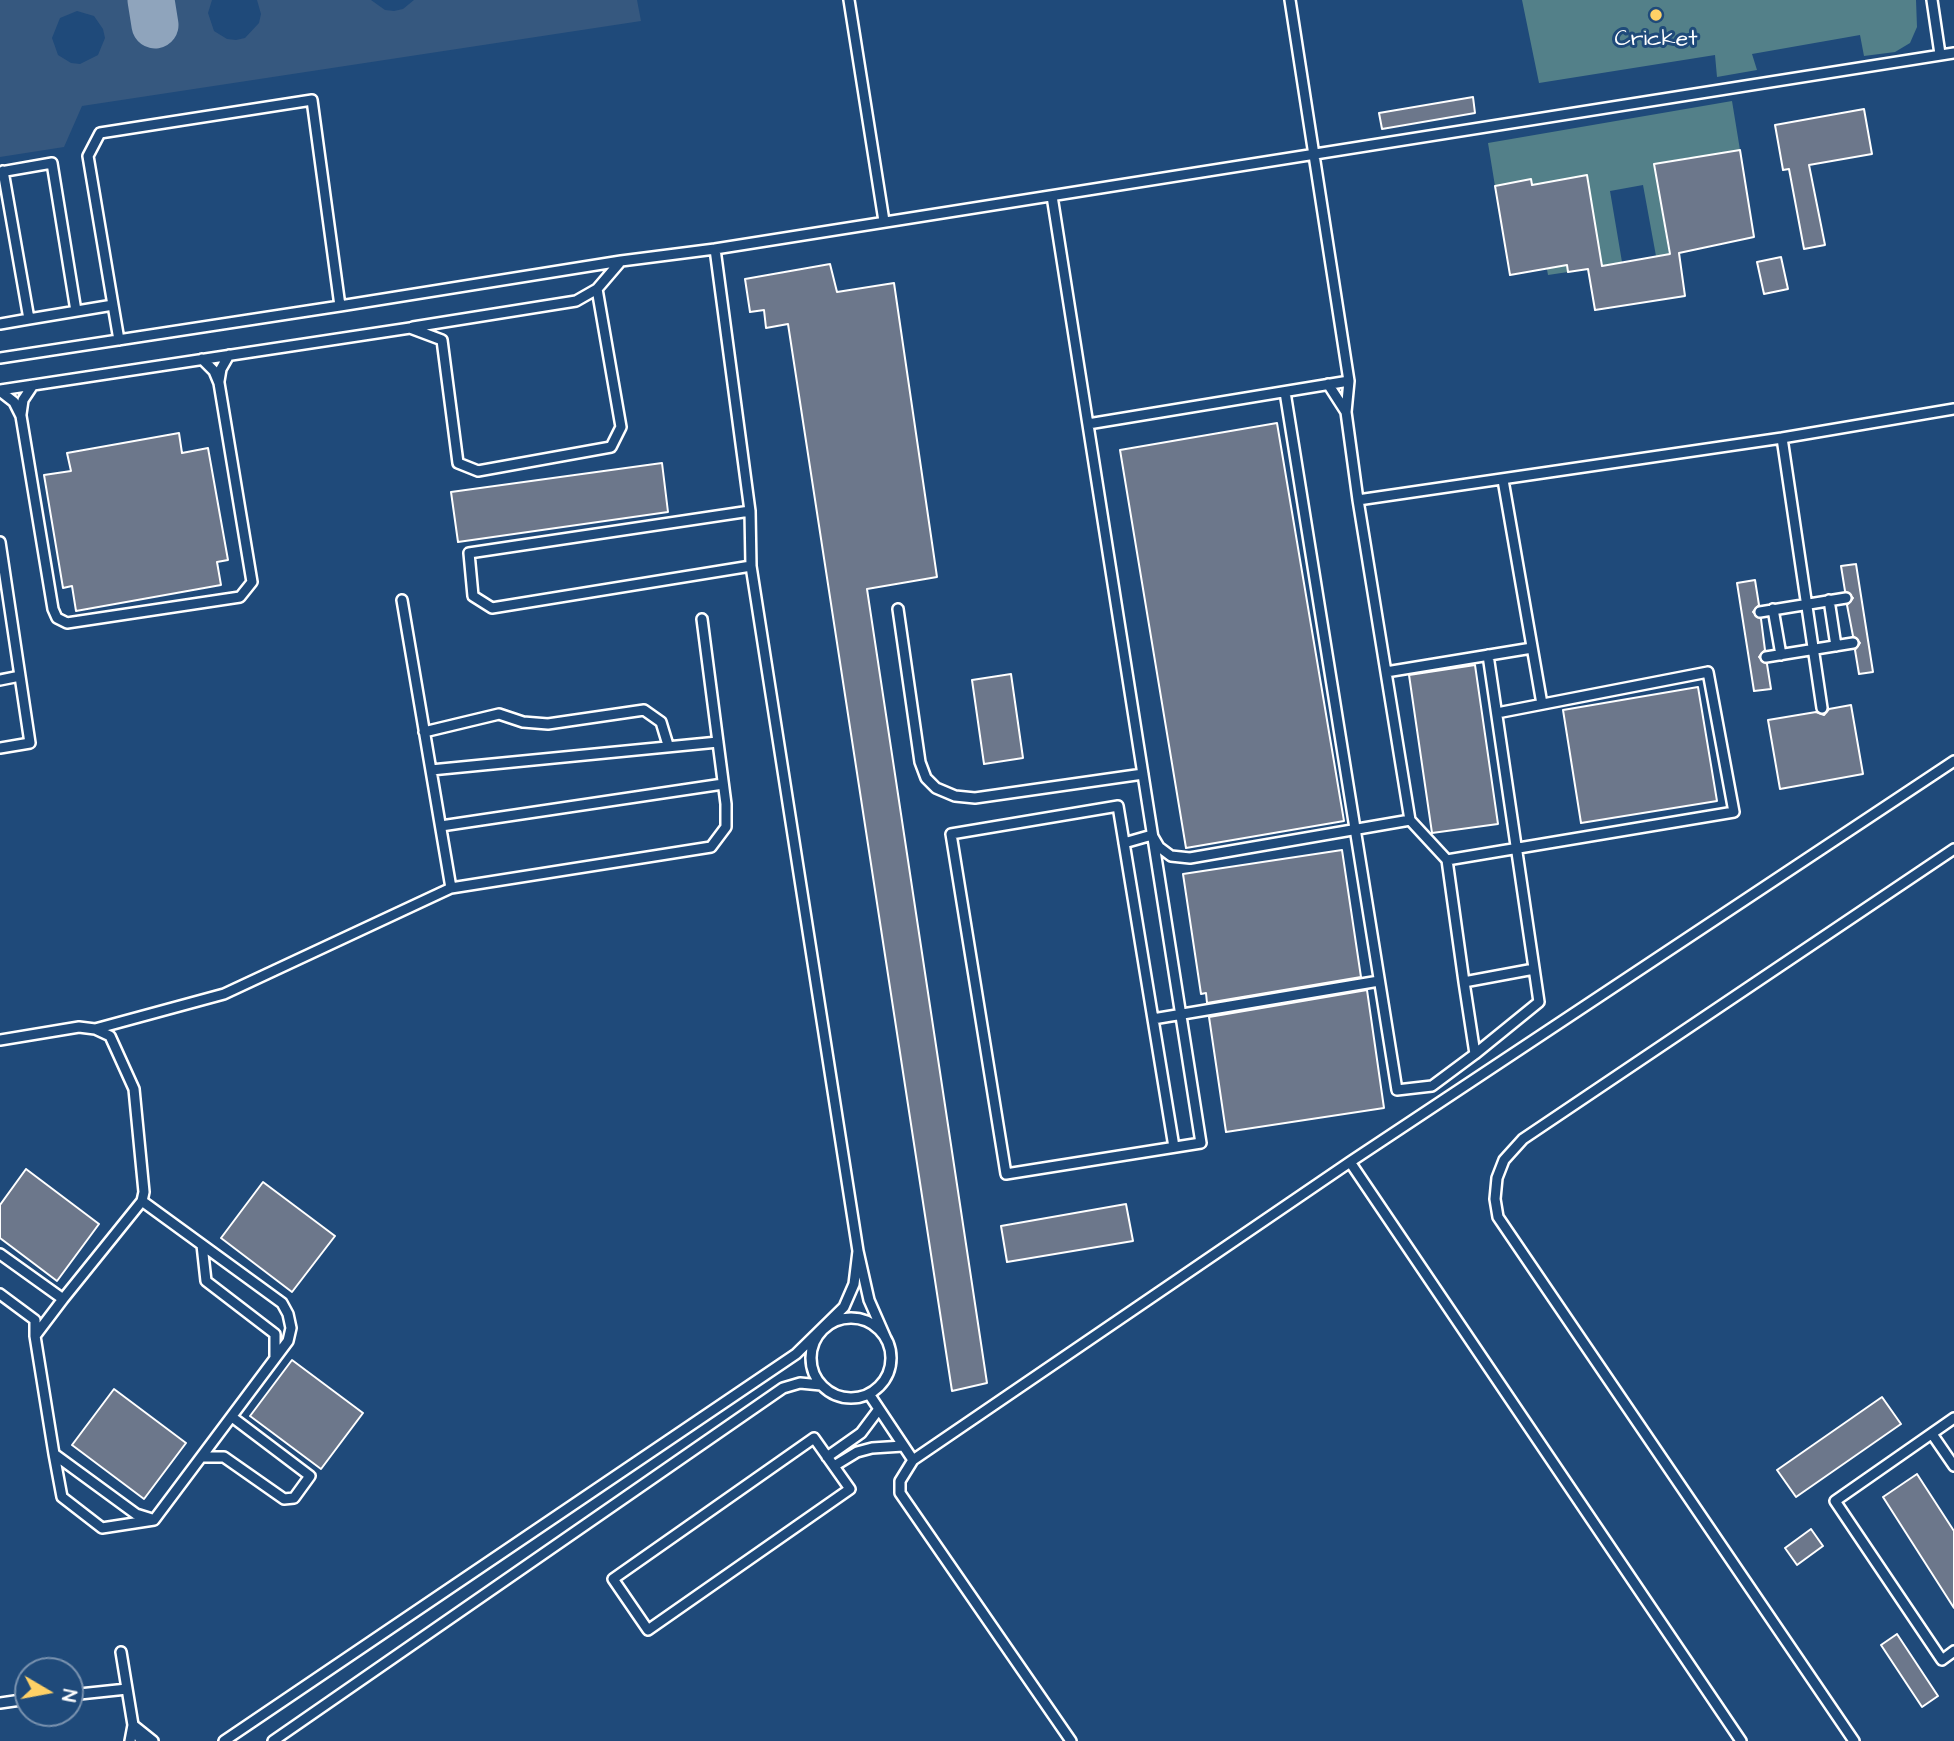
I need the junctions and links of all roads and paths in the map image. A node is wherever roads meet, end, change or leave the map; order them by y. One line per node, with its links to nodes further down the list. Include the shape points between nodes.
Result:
1 (849, 0): 9 (lane)
2 (1290, 0): 6 (lane)
3 (1932, 0): 5 (lane)
4 (1954, 53): 5 (lane)
5 (1940, 54): 6 (lane)
6 (1315, 156): 8 (lane); 23 (lane)
7 (2, 172): 15 (lane, via 52,163); 16 (lane)
8 (1052, 196): 9 (lane); 32 (lane)
9 (884, 221): 10 (lane)
10 (715, 249): 11 (lane); 36 (lane)
11 (621, 261): 12 (lane); 14 (lane)
12 (597, 289): 18 (lane, via 576,301); 18 (lane, via 621,427 611,447 478,471 458,463 442,340)
13 (113, 305): 14 (lane, via 88,156 100,133 312,100); 15 (lane); 19 (lane)
14 (340, 306): 19 (lane)
15 (76, 311): 16 (lane)
16 (29, 319): 17 (lane)
17 (0, 324)
18 (410, 328): 20 (lane)
19 (119, 340): 21 (lane)
20 (229, 355): 22 (lane); 24 (lane)
21 (0, 358)
22 (202, 359): 24 (lane); 26 (lane)
23 (1349, 381): 25 (lane); 30 (lane)
24 (219, 383): 31 (lane, via 252,582 240,597 67,623 57,618)
25 (1328, 384): 28 (lane); 30 (lane)
26 (33, 385): 27 (lane); 31 (lane)
27 (0, 390): 31 (lane, via 14,402)
28 (1285, 392): 32 (lane); 71 (lane)
29 (1954, 409): 33 (lane)
30 (1346, 412): 35 (lane)
31 (20, 416)
32 (1088, 424): 67 (lane)
33 (1782, 438): 34 (lane); 43 (lane)
34 (1503, 480): 35 (lane); 50 (lane)
35 (1358, 500): 55 (lane)
36 (750, 511): 38 (lane); 38 (lane, via 469,554 473,596 492,608)
37 (0, 541): 39 (lane)
38 (751, 566): 90 (lane)
39 (3, 577): 56 (lane)
40 (1846, 597): 42 (lane)
41 (402, 600): 61 (lane)
42 (1829, 600): 43 (lane); 49 (lane)
43 (1806, 604): 45 (lane); 51 (lane)
44 (898, 609): 67 (lane, via 920,762 936,788 975,798)
45 (1773, 610): 46 (lane); 53 (lane)
46 (1760, 612)
47 (702, 619): 62 (lane)
48 (1853, 643): 49 (lane)
49 (1836, 646): 51 (lane)
50 (1532, 648): 52 (lane); 58 (lane)
51 (1813, 649): 53 (lane); 59 (lane)
52 (1489, 655): 55 (lane); 60 (lane)
53 (1780, 655): 54 (lane)
54 (1766, 657)
55 (1386, 672): 69 (lane)
56 (20, 676): 57 (lane); 64 (lane, via 30,743)
57 (0, 680)
58 (1542, 705): 60 (lane); 74 (lane, via 1708,672 1734,812)
59 (1822, 708)
60 (1497, 713): 74 (lane)
61 (424, 732): 63 (lane, via 499,714 548,724 644,710 661,722); 66 (lane)
62 (718, 742): 63 (lane); 68 (lane)
63 (668, 745): 66 (lane)
64 (0, 748)
65 (1954, 761): 87 (lane)
66 (431, 770): 70 (lane)
67 (1143, 774): 72 (lane)
68 (723, 784): 70 (lane); 77 (lane, via 726,827 711,847)
69 (1410, 820): 71 (lane); 76 (lane)
70 (441, 826): 77 (lane)
71 (1355, 830): 72 (lane, via 1190,858 1171,856); 79 (lane)
72 (1152, 835): 73 (lane); 81 (lane)
73 (1124, 843): 82 (lane); 86 (lane, via 1118,806 951,834 1006,1174)
74 (1517, 849): 76 (lane); 78 (lane)
75 (1954, 849): 124 (lane, via 1523,1139 1504,1160 1494,1199 1498,1217)
76 (1447, 860): 80 (lane)
77 (452, 888): 83 (lane, via 224,994)
78 (1534, 968): 80 (lane); 85 (lane, via 1539,1002)
79 (1379, 981): 81 (lane); 85 (lane, via 1397,1090 1432,1086)
80 (1464, 982): 85 (lane)
81 (1181, 1014): 82 (lane); 86 (lane, via 1201,1143)
82 (1153, 1019): 86 (lane)
83 (95, 1029): 84 (lane, via 79,1027); 88 (lane, via 110,1036 117,1046 135,1089)
84 (0, 1040)
85 (1475, 1054)
86 (1174, 1147)
87 (1350, 1162): 108 (lane); 123 (lane)
88 (142, 1201): 89 (lane); 93 (lane)
89 (202, 1245): 97 (lane, via 206,1282 275,1334); 97 (lane, via 282,1303 292,1328)
90 (859, 1251): 94 (lane, via 854,1284 844,1307); 96 (lane, via 869,1300)
91 (0, 1254): 93 (lane)
92 (0, 1294): 95 (lane, via 35,1320)
93 (63, 1299): 95 (lane)
94 (823, 1328): 96 (lane, via 851,1317 866,1320 879,1328); 98 (lane, via 811,1350 810,1363); 120 (lane, via 775,1369)
95 (35, 1336): 105 (lane)
96 (887, 1341): 99 (lane, via 889,1371)
97 (275, 1358): 101 (lane)
98 (821, 1385): 99 (lane, via 843,1398); 121 (lane, via 800,1383 783,1388)
99 (869, 1394): 100 (lane)
100 (878, 1409): 104 (lane); 107 (lane, via 860,1433)
101 (232, 1418): 106 (lane); 106 (lane, via 310,1476 294,1498 284,1499 224,1457)
102 (1954, 1418): 103 (lane)
103 (1932, 1434): 110 (lane); 112 (lane, via 1835,1501 1942,1660)
104 (903, 1447): 108 (lane); 109 (lane, via 857,1452)
105 (54, 1454): 111 (lane, via 136,1514); 111 (lane, via 62,1497 102,1528)
106 (203, 1457): 111 (lane)
107 (827, 1457): 109 (lane); 109 (lane, via 814,1438 613,1579 648,1630 849,1489)
108 (913, 1460): 122 (lane, via 900,1481 900,1493)
109 (834, 1466)
110 (1954, 1466)
111 (153, 1520)
112 (1954, 1651)
113 (121, 1652): 114 (lane)
114 (127, 1689): 115 (lane); 116 (lane)
115 (84, 1694)
116 (133, 1724): 117 (lane); 118 (lane); 119 (lane)
117 (130, 1741)
118 (141, 1741)
119 (153, 1741)
120 (224, 1741)
121 (273, 1741)
122 (1071, 1741)
123 (1741, 1741)
124 (1854, 1741)

